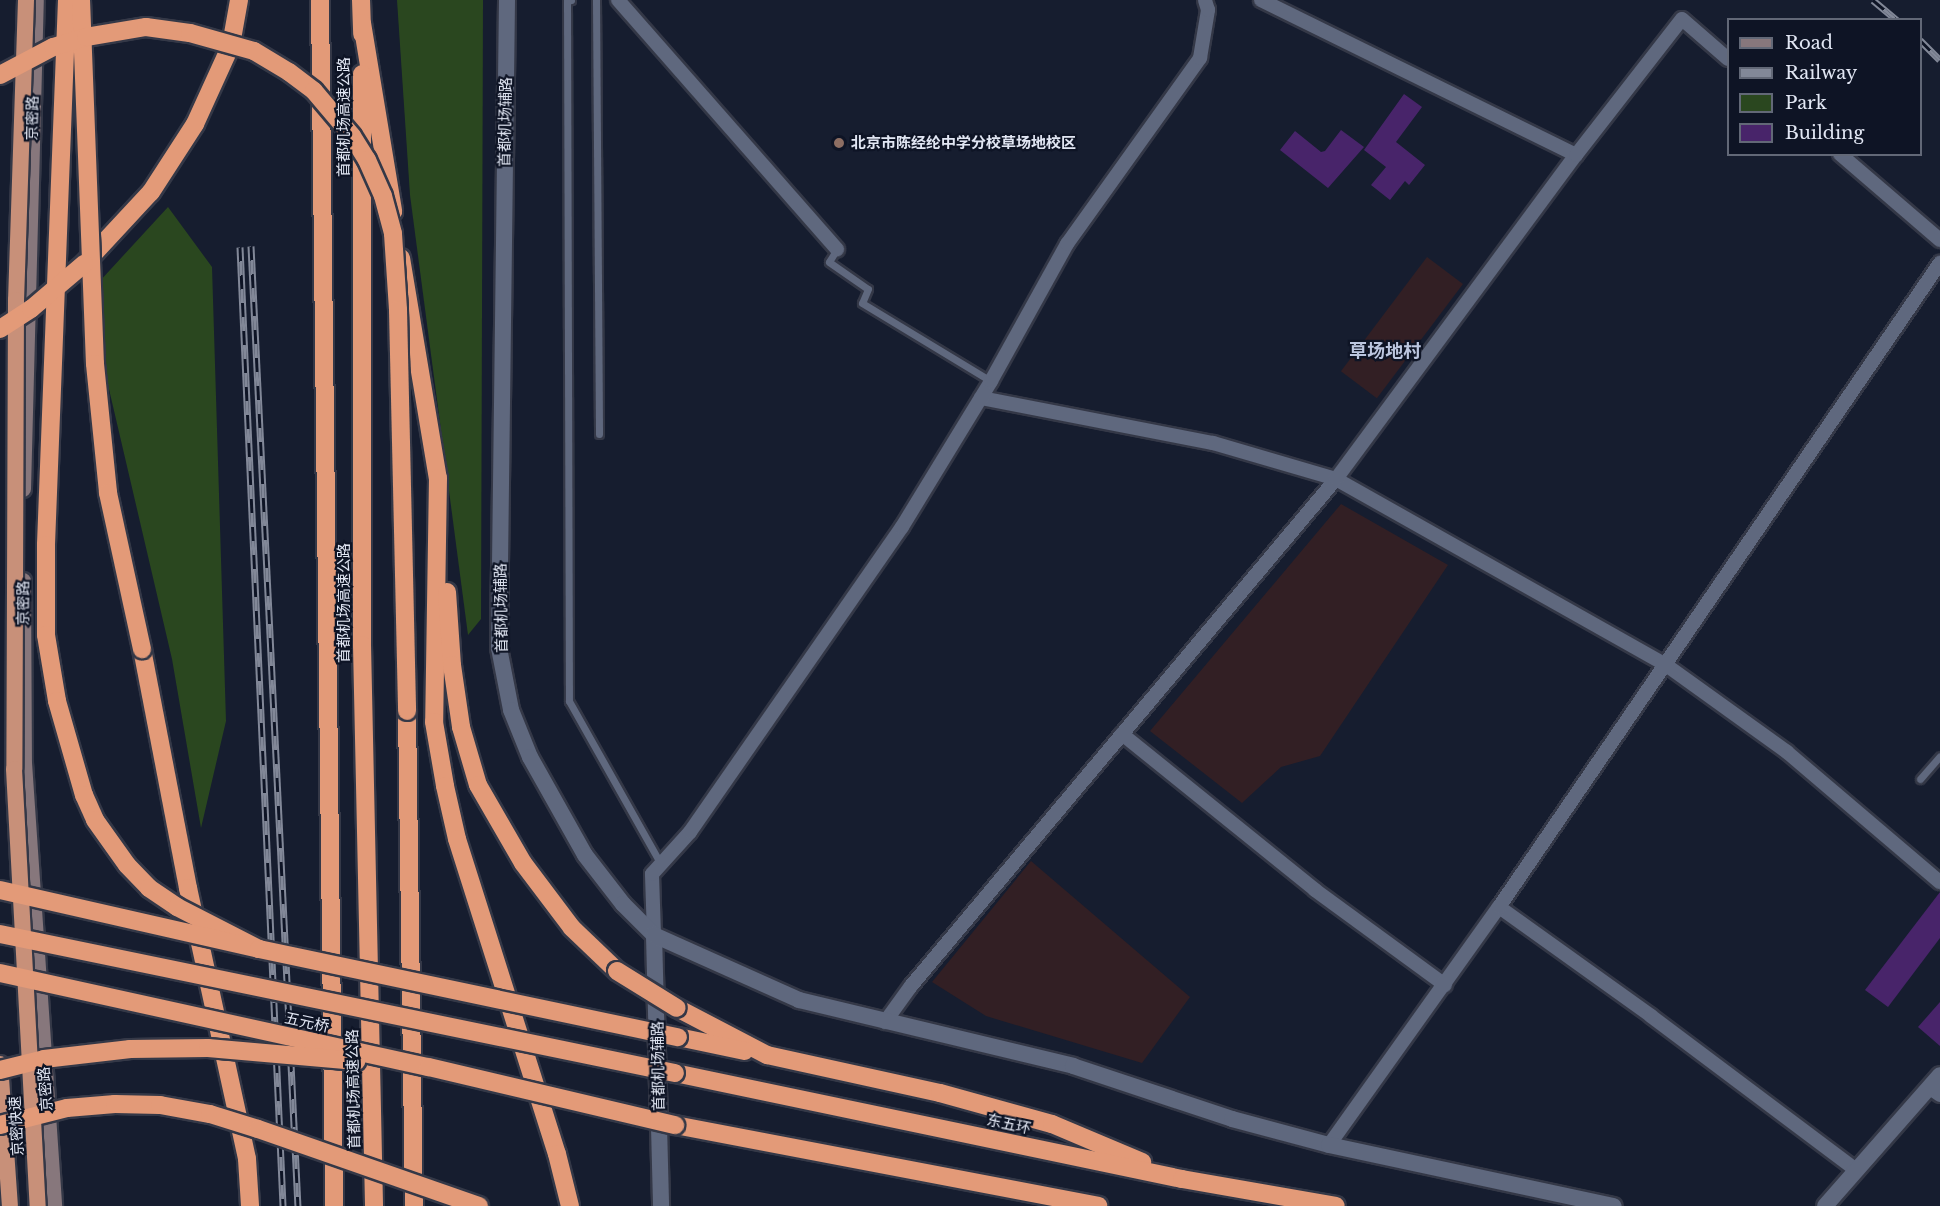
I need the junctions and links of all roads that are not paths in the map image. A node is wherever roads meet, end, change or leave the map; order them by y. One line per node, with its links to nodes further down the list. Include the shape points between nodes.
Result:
1 (26, 0): 54 (highway, 京密快速, bridge, via 16,300 14,769)
2 (36, 0): 55 (main road, 京密路, via 22,508 24,763)
3 (67, 0): 38 (highway, bridge, via 46,545 46,635 57,701 84,795 95,820 127,865 149,888 177,907)
4 (81, 0): 56 (highway, bridge, via 94,364 108,493 247,1160)
5 (239, 0): 22 (highway, bridge, via 231,45 195,124 151,192 84,264 31,309)
6 (320, 0): 57 (highway, 首都机场高速公路)
7 (361, 0): 14 (highway, 首都机场高速公路)
8 (507, 0): 37 (street, 首都机场辅路, via 499,648 511,710 530,757 585,855)
9 (571, 0): 32 (lane, via 567,2 569,701)
10 (596, 0): 25 (lane)
11 (618, 0): 20 (street)
12 (1206, 0): 23 (street, via 1208,10 1200,58 1067,244)
13 (1261, 0): 17 (street)
14 (362, 23): 26 (highway); 58 (highway, 首都机场高速公路, via 362,633)
15 (1727, 58): 17 (street, via 1682,19)
16 (0, 75): 59 (highway, bridge, via 52,47 146,27 190,33 254,51 314,91 352,136 383,196 393,234 398,310)
17 (1576, 155): 27 (street)
18 (1842, 156): 19 (street)
19 (1940, 240)
20 (837, 249): 23 (lane, via 828,262 868,289 862,303)
21 (1940, 263): 28 (street)
22 (0, 329)
23 (991, 381): 24 (street)
24 (981, 398): 27 (street, via 1213,443); 32 (street, via 902,527 690,832)
25 (599, 434)
26 (438, 478): 42 (highway, bridge, via 452,665 461,727 478,785 523,863 572,928 617,971); 61 (highway, via 434,722 445,786 457,839)
27 (1336, 479): 28 (street); 29 (street)
28 (1666, 665): 33 (street, via 1787,752); 35 (street)
29 (1122, 734): 40 (street, via 1315,890); 41 (street)
30 (1940, 756): 31 (lane)
31 (1920, 779)
32 (661, 864): 37 (street, via 652,874)
33 (1940, 882)
34 (0, 890): 38 (highway, bridge)
35 (1499, 907): 40 (street); 50 (street)
36 (0, 934): 46 (highway, 五元桥, bridge)
37 (654, 934): 41 (street, via 799,999); 62 (street, 首都机场辅路)
38 (260, 949): 42 (highway, bridge)
39 (0, 973): 44 (highway, 五元桥, bridge)
40 (1445, 985): 49 (street)
41 (885, 1022): 49 (street, via 1073,1066 1232,1119)
42 (767, 1055): 51 (highway, via 940,1093 1052,1124)
43 (0, 1065): 53 (highway, 京密快速, bridge)
44 (429, 1067): 45 (highway, bridge, via 208,1048 130,1049 44,1059); 63 (highway, 五元桥, bridge, via 675,1125)
45 (0, 1070)
46 (675, 1073): 51 (highway, 东五环)
47 (1936, 1086): 50 (street)
48 (0, 1126): 52 (main road); 60 (highway, bridge, via 67,1108 160,1105 210,1114 258,1129)
49 (1329, 1145): 65 (street)
50 (1856, 1170): 66 (street)
51 (1182, 1179): 64 (highway, 东五环)
52 (6, 1206)
53 (10, 1206)
54 (38, 1206)
55 (54, 1206)
56 (250, 1206)
57 (334, 1206)
58 (374, 1206)
59 (414, 1206)
60 (478, 1206)
61 (570, 1206)
62 (661, 1206)
63 (1098, 1206)
64 (1336, 1206)
65 (1614, 1206)
66 (1825, 1206)

